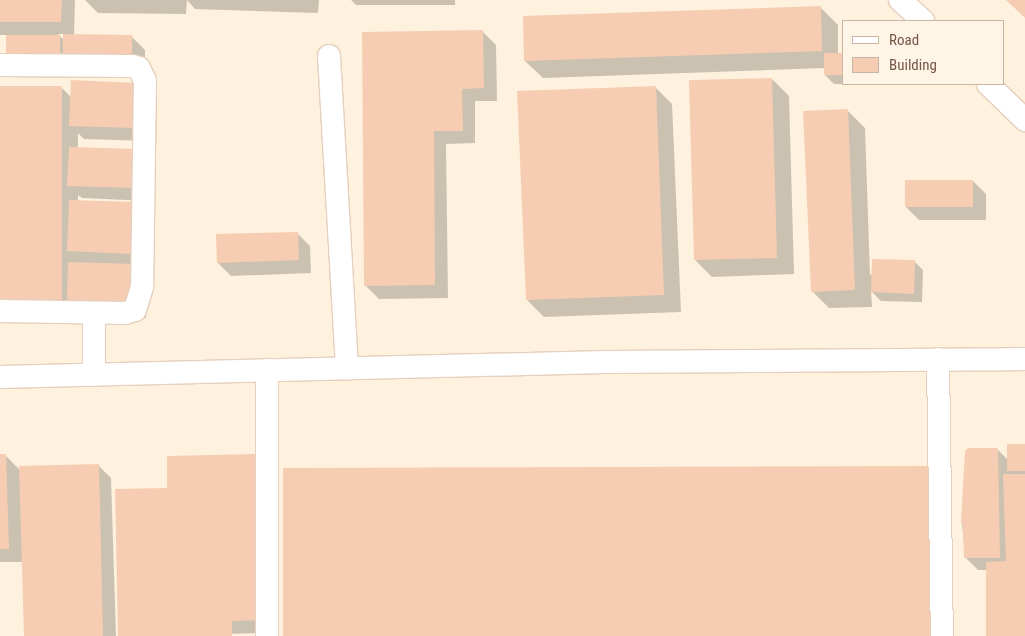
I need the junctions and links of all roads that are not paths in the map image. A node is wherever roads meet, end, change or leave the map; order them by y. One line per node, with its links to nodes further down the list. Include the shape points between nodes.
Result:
1 (900, 0): 2 (street)
2 (921, 20)
3 (329, 56): 11 (street)
4 (0, 65): 8 (street, via 132,66 144,74 140,302 135,310 125,313)
5 (989, 85): 6 (street)
6 (1025, 120)
7 (0, 311): 8 (street)
8 (94, 313): 13 (street)
9 (1025, 359): 10 (street)
10 (938, 360): 11 (street, via 605,362); 16 (street)
11 (347, 368): 12 (street)
12 (267, 370): 13 (street); 15 (street)
13 (94, 375): 14 (street)
14 (0, 377)
15 (267, 636)
16 (942, 636)

